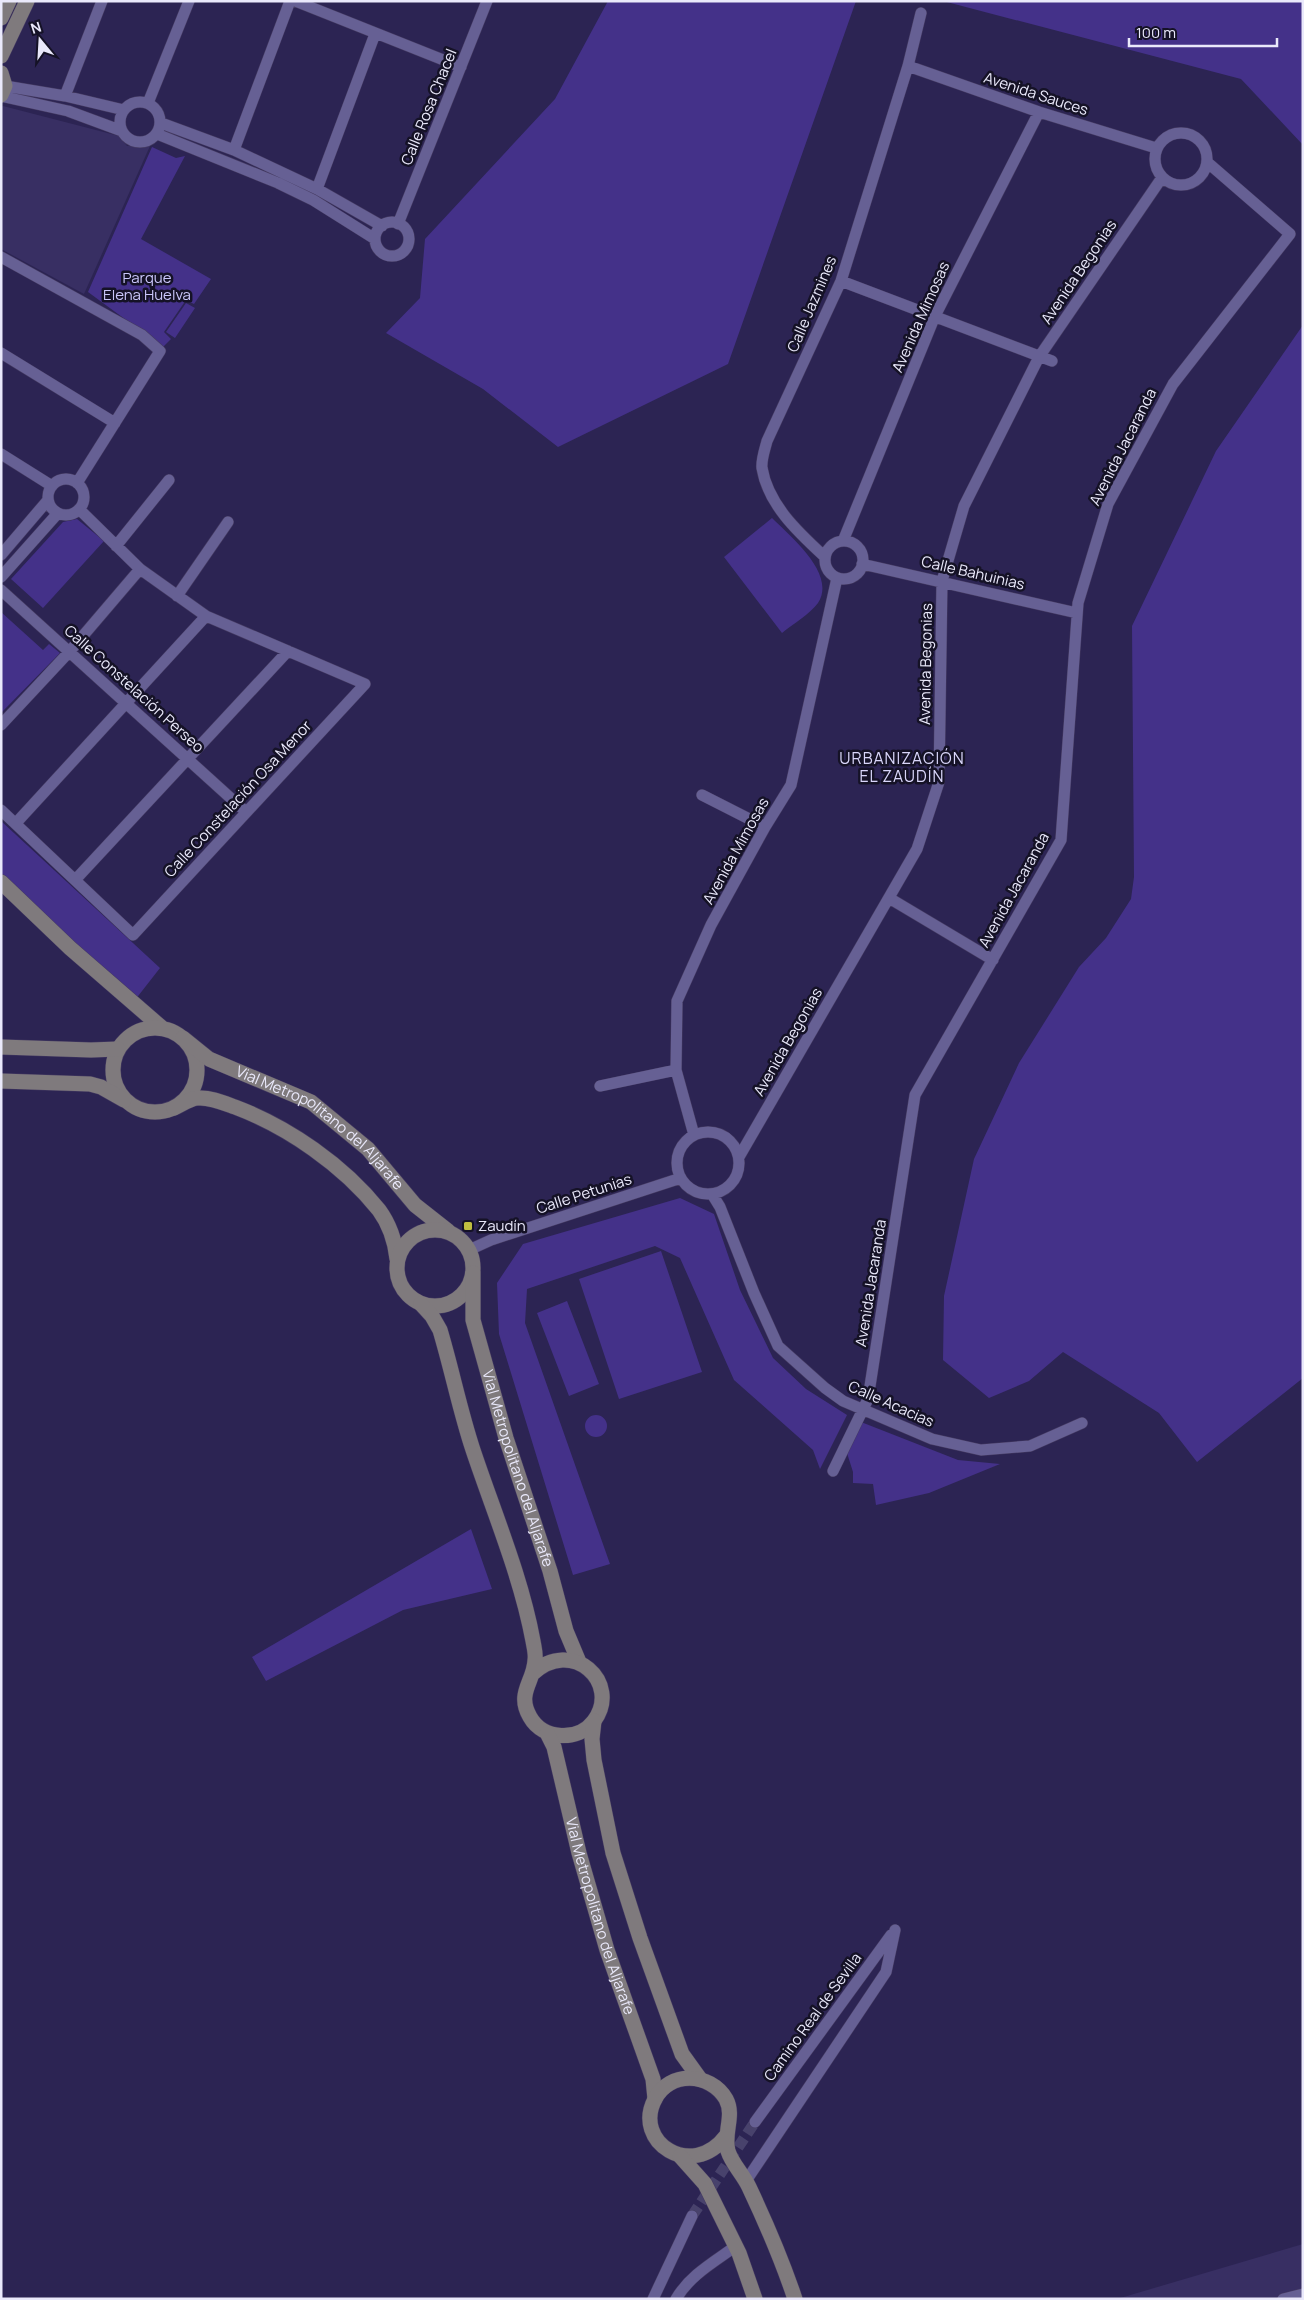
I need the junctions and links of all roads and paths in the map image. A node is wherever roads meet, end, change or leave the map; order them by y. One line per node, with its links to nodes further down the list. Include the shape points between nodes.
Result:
1 (9, 1): 9 (main road)
2 (27, 1): 11 (main road)
3 (102, 1): 15 (street)
4 (189, 1): 16 (street)
5 (290, 1): 22 (street)
6 (295, 1): 10 (street)
7 (487, 1): 13 (street, Calle Rosa Chacel)
8 (921, 13): 12 (street, Calle Jazmines)
9 (1, 18)
10 (375, 34): 13 (street); 25 (street)
11 (1, 56)
12 (908, 66): 18 (street, Avenida Sauces); 30 (street, Calle Jazmines)
13 (461, 67): 26 (street, Calle Rosa Chacel)
14 (2, 87): 15 (street); 20 (street)
15 (65, 96): 17 (street)
16 (148, 103): 17 (street, via 133,103); 19 (street, via 159,114)
17 (124, 110): 20 (street, via 120,124)
18 (1039, 112): 21 (street, Avenida Sauces); 31 (street, Avenida Mimosas)
19 (159, 129): 20 (street, via 152,139 138,142); 22 (street); 28 (street, via 313,200)
20 (122, 131)
21 (1156, 148): 23 (street, via 1174,134 1192,135 1203,144); 24 (street, via 1155,163)
22 (234, 150): 25 (street)
23 (1207, 162): 24 (street, via 1201,177 1194,183 1185,186); 55 (street, Avenida Jacaranda, via 1290,234 1173,384 1108,504)
24 (1161, 179): 33 (street, Avenida Begonias)
25 (317, 189): 27 (street)
26 (398, 224): 27 (street); 28 (street, via 406,229 409,241 399,255 383,253)
27 (382, 226): 28 (street)
28 (375, 238)
29 (1, 257): 35 (street, via 142,335 160,351)
30 (841, 280): 31 (street); 47 (street, Calle Jazmines, via 767,441 762,466 768,488 781,511 800,535)
31 (935, 316): 33 (street); 44 (street, Avenida Mimosas)
32 (1, 353): 35 (street)
33 (1039, 357): 34 (street); 52 (street, Avenida Begonias, via 964,506)
34 (1052, 361)
35 (115, 422): 38 (street)
36 (1, 454): 39 (street)
37 (169, 480): 45 (street)
38 (77, 483): 39 (street, via 66,479); 41 (street, via 83,493)
39 (52, 486): 40 (street)
40 (48, 500): 42 (street); 46 (street)
41 (79, 509): 42 (street, via 70,514); 45 (street)
42 (58, 512): 50 (street)
43 (228, 522): 54 (street)
44 (843, 541): 47 (street, via 831,546); 48 (street, via 857,547)
45 (116, 546): 49 (street)
46 (1, 555)
47 (825, 557): 51 (street, via 827,570)
48 (862, 564): 51 (street, via 853,577); 52 (street, Calle Bahuinias)
49 (140, 569): 54 (street); 57 (street)
50 (1, 577)
51 (837, 578): 66 (street, Avenida Mimosas, via 791,785)
52 (942, 581): 55 (street, Calle Bahuinias); 69 (street, Avenida Begonias, via 939,782 917,849)
53 (1, 590): 57 (street, Calle Constelación Perseo)
54 (178, 596): 56 (street)
55 (1077, 613): 70 (street, Avenida Jacaranda, via 1061,840)
56 (206, 616): 58 (street); 59 (street)
57 (70, 650): 59 (street, Calle Constelación Perseo); 60 (street)
58 (288, 651): 61 (street); 64 (street, Calle Constelación Osa Menor, via 365,684)
59 (127, 702): 61 (street, Calle Constelación Perseo); 65 (street)
60 (1, 725)
61 (188, 758): 64 (street, Calle Constelación Perseo); 67 (street)
62 (702, 795): 66 (street)
63 (1, 810): 65 (street)
64 (246, 812): 67 (street, Calle Constelación Osa Menor, via 133,935)
65 (16, 823): 67 (street)
66 (765, 827): 77 (street, Avenida Mimosas, via 712,925 677,1001)
67 (76, 879)
68 (1, 882): 71 (main road, Vial Metropolitano del Aljarafe)
69 (888, 898): 70 (street); 83 (street, Avenida Begonias)
70 (993, 960): 91 (street, Avenida Jacaranda, via 915,1095 868,1399)
71 (131, 1002): 72 (main road, Vial Metropolitano del Aljarafe); 73 (main road)
72 (161, 1027): 73 (main road); 74 (main road, Vial Metropolitano del Aljarafe)
73 (140, 1030): 76 (main road, via 127,1037)
74 (183, 1038): 81 (main road, via 195,1055 197,1078 186,1099); 86 (main road, Vial Metropolitano del Aljarafe, via 209,1060 311,1102 368,1149 416,1205)
75 (1, 1046): 76 (main road)
76 (118, 1049): 80 (main road, via 113,1058 113,1078)
77 (676, 1070): 79 (street); 82 (street, Avenida Mimosas)
78 (1, 1081): 80 (main road, Vial Metropolitano del Aljarafe, via 90,1084)
79 (600, 1086)
80 (125, 1100): 81 (main road, Vial Metropolitano del Aljarafe, via 137,1108 154,1112)
81 (174, 1108): 88 (main road, Vial Metropolitano del Aljarafe, via 197,1098 219,1101 263,1118 306,1144 343,1174 379,1210 395,1238)
82 (694, 1135): 83 (street, via 708,1131 719,1133 732,1142); 84 (street, via 679,1151 677,1162)
83 (739, 1157): 85 (street, via 737,1175 731,1184)
84 (681, 1178): 85 (street, via 688,1187); 87 (street, Calle Petunias)
85 (712, 1194): 91 (street, Calle Acacias, via 778,1346 825,1388)
86 (448, 1231): 87 (main road, Vial Metropolitano del Aljarafe); 88 (main road, via 422,1231 406,1242)
87 (469, 1250): 89 (main road, Vial Metropolitano del Aljarafe)
88 (397, 1259): 90 (main road, Vial Metropolitano del Aljarafe, via 398,1279 404,1291)
89 (473, 1273): 90 (main road, via 467,1289 458,1298 434,1306); 94 (main road, Vial Metropolitano del Aljarafe, via 472,1302 478,1338 566,1631)
90 (421, 1304): 95 (main road, Vial Metropolitano del Aljarafe, via 440,1330 472,1448 512,1562 536,1660)
91 (862, 1410): 92 (street, Calle Acacias, via 932,1439 981,1450 1030,1446); 93 (street, Avenida Jacaranda)
92 (1082, 1423)
93 (833, 1471)
94 (579, 1662): 95 (main road, via 553,1660); 96 (main road, Vial Metropolitano del Aljarafe, via 592,1673 600,1688 602,1699)
95 (532, 1674): 97 (main road, Vial Metropolitano del Aljarafe, via 526,1684 525,1707 537,1727)
96 (594, 1721): 97 (main road, via 572,1735); 98 (main road, Vial Metropolitano del Aljarafe, via 594,1760 613,1853 682,2054)
97 (547, 1733): 99 (main road, Vial Metropolitano del Aljarafe, via 554,1746 579,1853 607,1950 653,2079)
98 (700, 2079): 99 (main road, via 675,2081); 101 (main road, Vial Metropolitano del Aljarafe, via 718,2089 726,2100 730,2122)
99 (654, 2099): 102 (main road, Vial Metropolitano del Aljarafe, via 650,2112 654,2135 662,2146)
100 (755, 2122): 103 (street, Camino Real de Sevilla, via 895,1930 886,1972)
101 (726, 2136): 102 (main road, via 718,2147 706,2154); 103 (main road, Vial Metropolitano del Aljarafe, via 728,2151)
102 (680, 2156): 105 (main road, Vial Metropolitano del Aljarafe, via 705,2184)
103 (746, 2181): 110 (main road, Vial Metropolitano del Aljarafe)
104 (692, 2216): 107 (street)
105 (736, 2246): 108 (street, via 684,2285); 109 (main road, Vial Metropolitano del Aljarafe)
106 (1303, 2294): 111 (street)
107 (654, 2299)
108 (676, 2299)
109 (755, 2299)
110 (795, 2299)
111 (1283, 2299)

